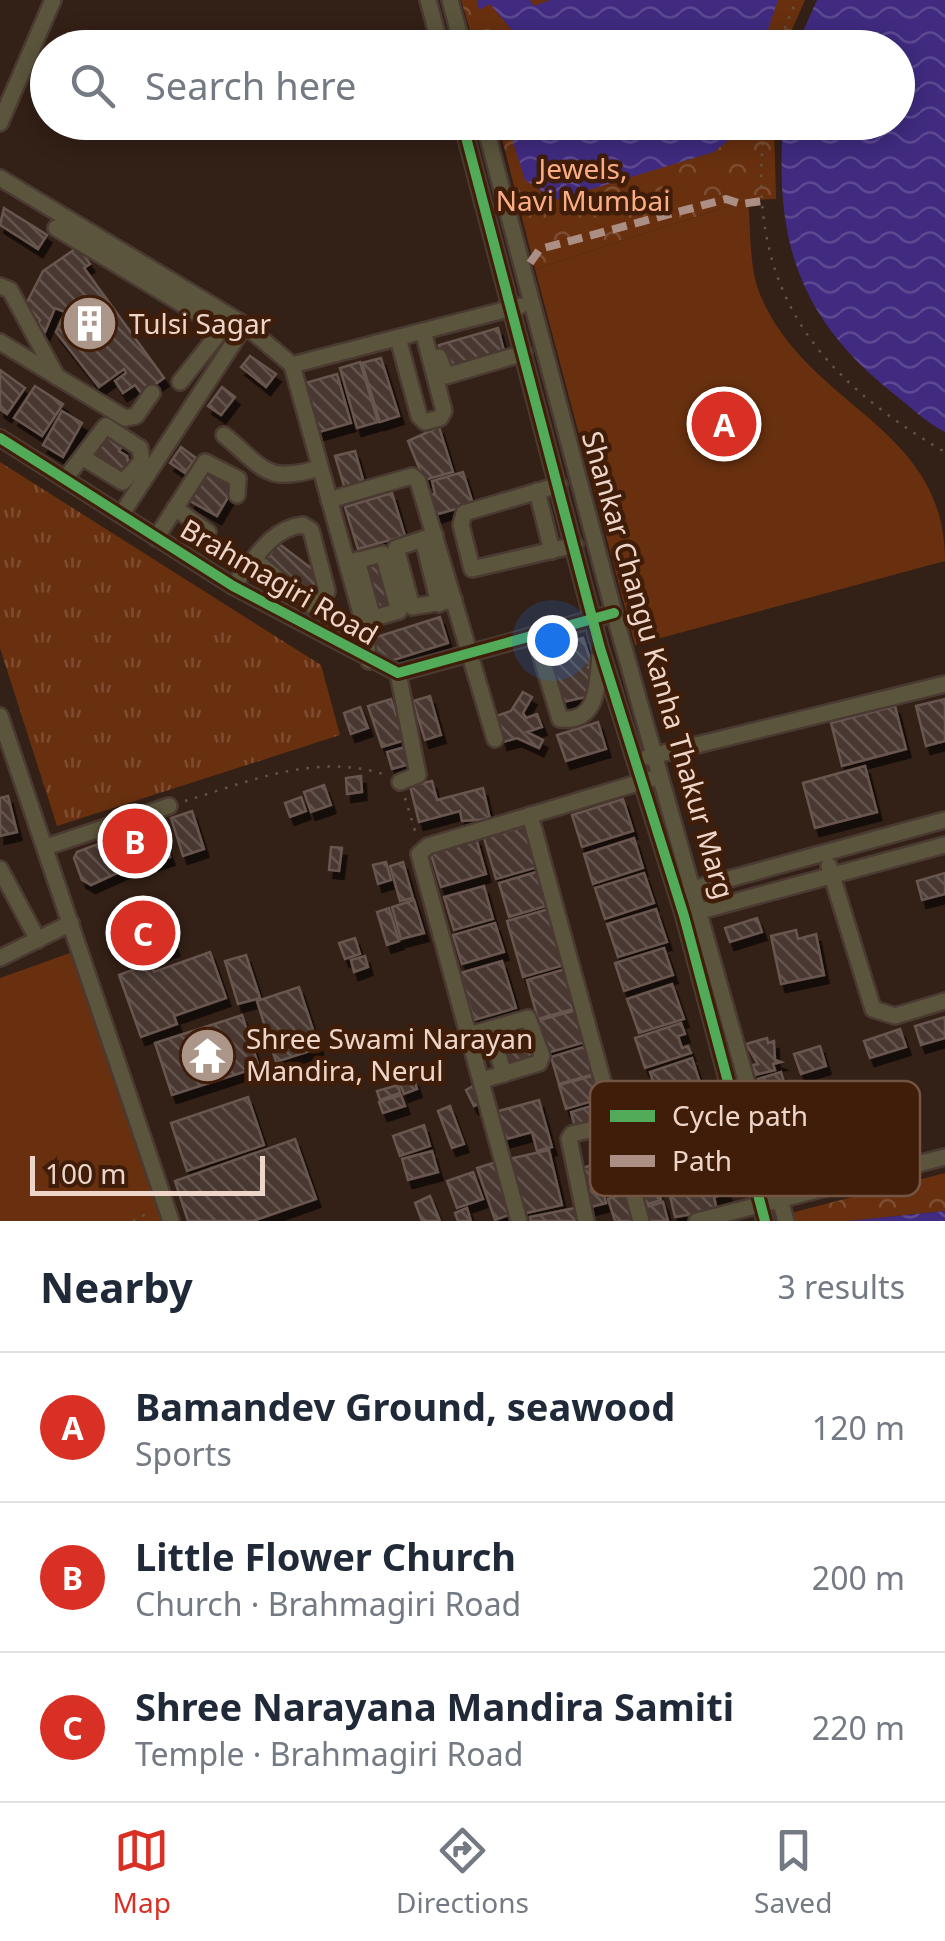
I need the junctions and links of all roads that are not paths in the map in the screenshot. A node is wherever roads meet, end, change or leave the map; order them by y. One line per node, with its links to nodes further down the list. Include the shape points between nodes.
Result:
1 (53, 0): 4 (street)
2 (428, 0): 5 (street)
3 (450, 0): 6 (street)
4 (40, 30)
5 (436, 30)
6 (458, 30)
7 (30, 53): 8 (street)
8 (0, 123)
9 (467, 140): 16 (street, Shankar Changu Kanha Thakur Marg)
10 (489, 140): 15 (street, Shankar Changu Kanha Thakur Marg)
11 (0, 178): 13 (street)
12 (56, 228): 13 (street)
13 (159, 280): 17 (street); 24 (street, via 217,331)
14 (0, 286): 23 (street, via 10,290)
15 (533, 302): 16 (street); 49 (street, Shankar Changu Kanha Thakur Marg)
16 (513, 308): 18 (street); 21 (street, Shankar Changu Kanha Thakur Marg)
17 (246, 325): 22 (street); 36 (street, via 153,457)
18 (428, 330): 19 (street); 19 (street, via 444,411 425,422); 21 (street, via 446,376)
19 (398, 338): 22 (street)
20 (0, 342): 23 (street)
21 (524, 353): 31 (street, Shankar Changu Kanha Thakur Marg)
22 (292, 365): 29 (street)
23 (58, 378): 25 (street, via 126,418 136,416)
24 (180, 382)
25 (152, 392)
26 (224, 435): 29 (street, via 274,476)
27 (0, 438): 30 (street, Brahmagiri Road)
28 (82, 457): 30 (street)
29 (320, 468): 35 (street)
30 (64, 480): 36 (street, Brahmagiri Road)
31 (559, 485): 32 (street); 41 (street, Shankar Changu Kanha Thakur Marg)
32 (538, 491): 42 (street); 45 (street, via 464,513)
33 (238, 495): 34 (street, via 238,479 209,460)
34 (175, 508): 38 (street); 40 (street)
35 (331, 508): 37 (street); 39 (street, via 412,476); 44 (street)
36 (121, 515): 40 (street, Brahmagiri Road)
37 (316, 520)
38 (208, 532)
39 (429, 537): 46 (street); 48 (street); 48 (street, via 396,548 412,607)
40 (156, 538): 47 (street, Brahmagiri Road)
41 (575, 544): 42 (street); 51 (street, Shankar Changu Kanha Thakur Marg)
42 (552, 551): 45 (street)
43 (254, 560): 43 (street, via 277,532 307,526 324,600 302,600); 47 (street)
44 (352, 562): 50 (street); 50 (street, via 382,554 387,562 399,610)
45 (472, 569): 46 (street)
46 (447, 574): 48 (street)
47 (233, 586): 55 (street, Brahmagiri Road)
48 (447, 602): 54 (street)
49 (614, 613): 51 (street, Brahmagiri Road); 60 (street, Shankar Changu Kanha Thakur Marg)
50 (368, 620): 55 (street)
51 (594, 620): 52 (street, Brahmagiri Road); 53 (street, Shankar Changu Kanha Thakur Marg)
52 (535, 636): 53 (street, via 558,716 566,721 597,698); 54 (street, Brahmagiri Road)
53 (600, 648): 61 (street, Shankar Changu Kanha Thakur Marg)
54 (470, 653): 56 (street, Brahmagiri Road); 59 (street)
55 (369, 661): 56 (street, Brahmagiri Road)
56 (398, 673): 63 (street, via 418,775)
57 (945, 684): 60 (street)
58 (0, 716): 69 (street)
59 (496, 739)
60 (655, 755): 61 (street); 62 (street, Shankar Changu Kanha Thakur Marg)
61 (635, 759): 64 (street, Shankar Changu Kanha Thakur Marg)
62 (660, 777): 64 (street); 73 (street, Shankar Changu Kanha Thakur Marg)
63 (400, 782)
64 (641, 782): 66 (street); 74 (street, Shankar Changu Kanha Thakur Marg)
65 (169, 806): 69 (street)
66 (530, 815): 82 (street, via 421,850); 85 (street)
67 (945, 820): 70 (street)
68 (945, 845): 72 (street)
69 (46, 847): 77 (street)
70 (826, 852): 72 (street); 73 (street)
71 (0, 869): 78 (street)
72 (831, 876): 75 (street); 80 (street, via 873,1010 895,1016)
73 (694, 889): 74 (street); 75 (street, Shankar Changu Kanha Thakur Marg)
74 (676, 894): 76 (street, Shankar Changu Kanha Thakur Marg)
75 (700, 911): 76 (street); 87 (street, Shankar Changu Kanha Thakur Marg)
76 (684, 916): 86 (street, Shankar Changu Kanha Thakur Marg)
77 (71, 923): 78 (street); 96 (street)
78 (38, 940): 79 (street)
79 (0, 958)
80 (945, 1002)
81 (490, 1029): 82 (street); 83 (street); 83 (street, via 528,1018 542,1056)
82 (469, 1036): 84 (street)
83 (504, 1074): 84 (street)
84 (482, 1080): 97 (street)
85 (603, 1081)
86 (728, 1081)
87 (747, 1081)
88 (590, 1130): 98 (street, via 569,1140)
89 (945, 1157): 90 (street)
90 (920, 1163)
91 (635, 1196): 99 (street)
92 (758, 1196): 95 (street, Shankar Changu Kanha Thakur Marg)
93 (788, 1196): 94 (street)
94 (779, 1198): 95 (street); 102 (street, Shankar Changu Kanha Thakur Marg)
95 (760, 1203): 100 (street); 101 (street, Shankar Changu Kanha Thakur Marg)
96 (171, 1221)
97 (520, 1221)
98 (586, 1221)
99 (642, 1221)
100 (697, 1221)
101 (764, 1221)
102 (786, 1221)

